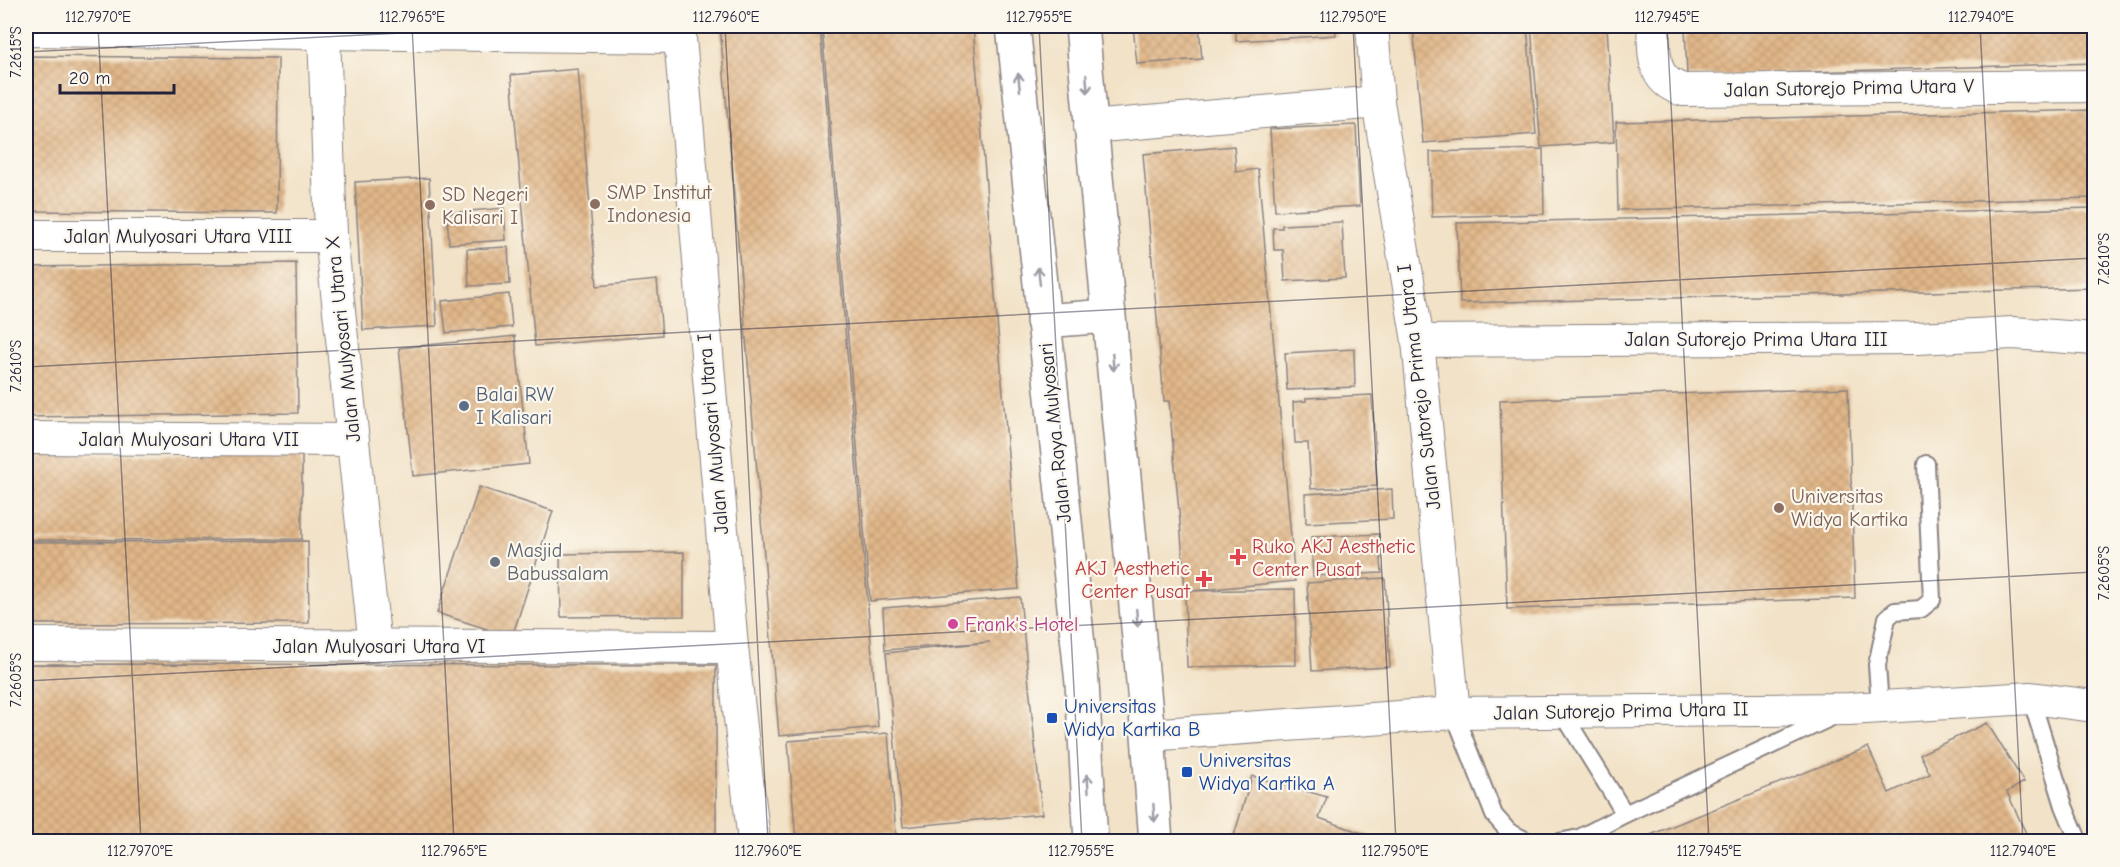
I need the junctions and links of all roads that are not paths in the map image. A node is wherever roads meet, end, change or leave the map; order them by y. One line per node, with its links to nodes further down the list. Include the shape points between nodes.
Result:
1 (1013, 26): 14 (main road, Jalan Raya Mulyosari, one-way to 1)
2 (1082, 26): 10 (main road, one-way to 10)
3 (1372, 26): 9 (street, Jalan Sutorejo Prima Utara I)
4 (1653, 26): 8 (street, Jalan Sutorejo Prima Utara V, via 1659,74 1672,87 1684,90)
5 (26, 30): 7 (street)
6 (679, 31): 7 (street); 22 (street, Jalan Mulyosari Utara I)
7 (324, 32): 12 (street, Jalan Mulyosari Utara X)
8 (2094, 86)
9 (1378, 102): 10 (street); 16 (street, Jalan Sutorejo Prima Utara I)
10 (1090, 127): 13 (main road)
11 (26, 236): 12 (street, Jalan Mulyosari Utara VIII)
12 (331, 236): 18 (street, Jalan Mulyosari Utara X)
13 (1108, 316): 14 (main road); 29 (main road, one-way to 29)
14 (1043, 321): 31 (main road, Jalan Raya Mulyosari, one-way to 14, via 1082,683)
15 (2094, 339): 16 (street, Jalan Sutorejo Prima Utara III, via 2013,333 1918,338)
16 (1418, 341): 28 (street, Jalan Sutorejo Prima Utara I)
17 (26, 438): 18 (street, Jalan Mulyosari Utara VII)
18 (353, 440): 21 (street, Jalan Mulyosari Utara X)
19 (1926, 464): 25 (lane, via 1932,600 1921,609 1895,611 1887,618 1877,665)
20 (26, 644): 21 (street, Jalan Mulyosari Utara VI)
21 (375, 646): 22 (street, Jalan Mulyosari Utara VI)
22 (732, 647): 32 (street, Jalan Mulyosari Utara I)
23 (2031, 698): 24 (street, Jalan Sutorejo Prima Utara II); 25 (street, Jalan Sutorejo Prima Utara II); 37 (lane)
24 (2094, 705)
25 (1880, 706): 26 (street, Jalan Sutorejo Prima Utara II)
26 (1849, 709): 27 (street, Jalan Sutorejo Prima Utara II); 30 (lane)
27 (1562, 712): 28 (street, Jalan Sutorejo Prima Utara II); 30 (lane)
28 (1454, 713): 29 (street, Jalan Sutorejo Prima Utara II); 35 (lane, via 1494,815 1509,832)
29 (1148, 735): 34 (main road, one-way to 34)
30 (1625, 814): 36 (lane, via 1579,838)
31 (1091, 841): 33 (street)
32 (754, 842)
33 (1086, 842)
34 (1156, 842)
35 (1529, 842)
36 (1559, 842)
37 (2079, 842)

